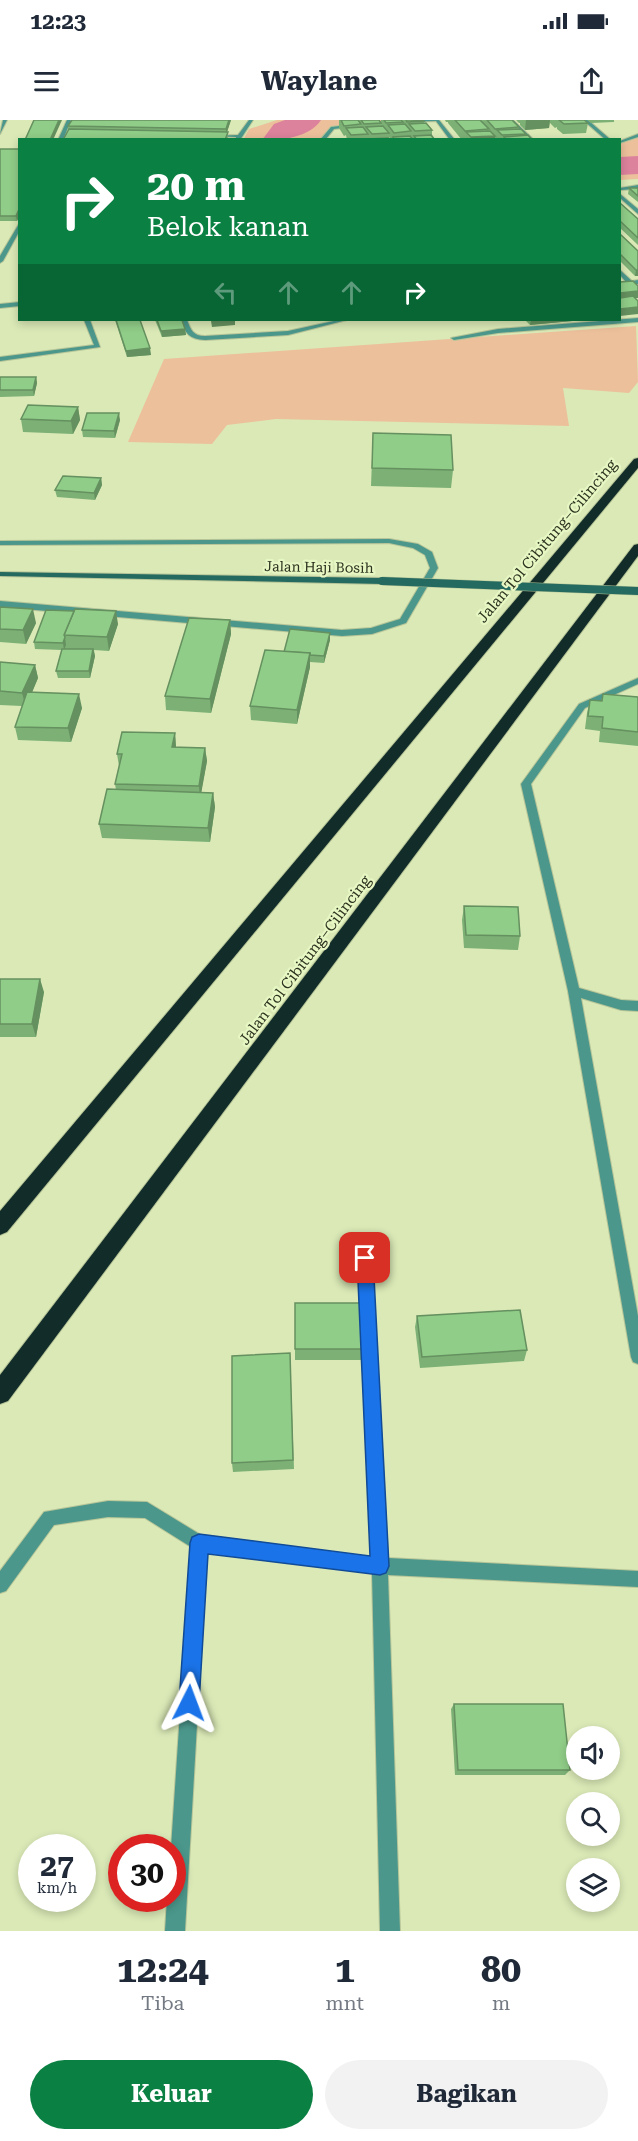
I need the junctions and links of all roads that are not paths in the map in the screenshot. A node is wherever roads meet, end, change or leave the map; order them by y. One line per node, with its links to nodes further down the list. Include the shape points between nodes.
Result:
1 (69, 120): 10 (street)
2 (251, 120): 15 (street)
3 (437, 120): 7 (street); 17 (street)
4 (510, 120): 18 (street)
5 (585, 120): 19 (street)
6 (3, 121): 9 (street)
7 (403, 122)
8 (358, 125): 16 (street, via 333,128)
9 (0, 133)
10 (62, 133): 11 (street); 14 (street)
11 (74, 133)
12 (638, 135): 20 (street)
13 (203, 136): 15 (street)
14 (61, 138)
15 (237, 138)
16 (324, 138)
17 (451, 138)
18 (530, 138)
19 (607, 138)
20 (621, 142)
21 (638, 187): 22 (street)
22 (621, 189)
23 (621, 197): 24 (street)
24 (638, 212)
25 (18, 229): 26 (street)
26 (0, 261)
27 (621, 273): 28 (street)
28 (634, 282)
29 (18, 304): 30 (street)
30 (0, 306)
31 (638, 320): 36 (street)
32 (87, 321): 38 (street, via 98,346)
33 (184, 321): 34 (street, via 188,333 205,338)
34 (338, 321)
35 (620, 321): 37 (street, via 496,328)
36 (621, 321)
37 (454, 338)
38 (0, 359)
39 (638, 461): 48 (highway, Jalan Tol Cibitung–Cilincing)
40 (0, 543): 44 (street, via 388,541 415,546 429,554 434,568 403,621 372,631 284,630)
41 (638, 548): 51 (highway, Jalan Tol Cibitung–Cilincing)
42 (0, 574): 43 (main road, Jalan Haji Bosih, bridge, via 382,581)
43 (638, 591)
44 (0, 604)
45 (638, 681): 46 (street, via 582,706 525,784)
46 (574, 991): 47 (street); 50 (street)
47 (638, 1006)
48 (0, 1226)
49 (365, 1258): 53 (street)
50 (638, 1357)
51 (0, 1393)
52 (199, 1543): 53 (street); 55 (street, via 147,1510 108,1509 50,1518); 56 (street)
53 (380, 1566): 54 (street); 57 (street)
54 (638, 1579)
55 (0, 1585)
56 (175, 1931)
57 (390, 1931)

